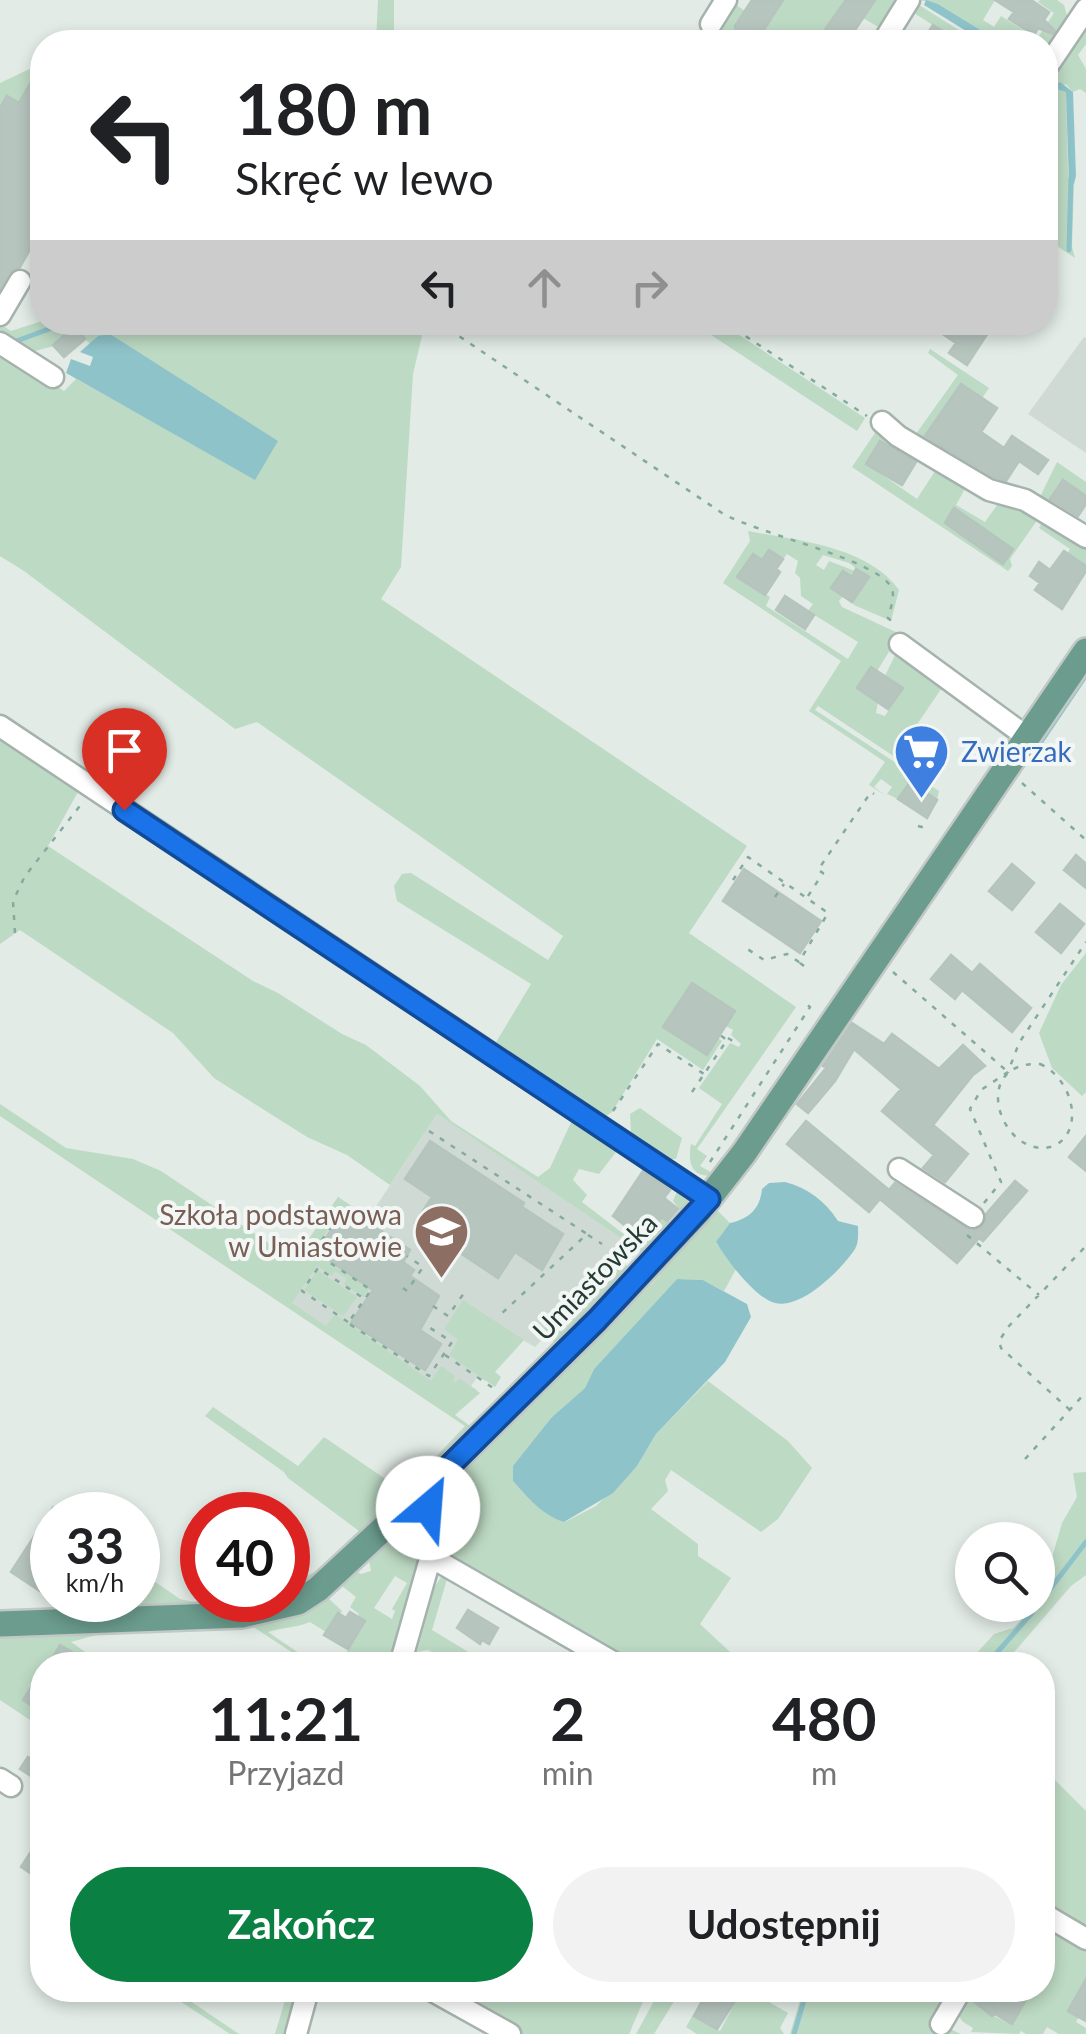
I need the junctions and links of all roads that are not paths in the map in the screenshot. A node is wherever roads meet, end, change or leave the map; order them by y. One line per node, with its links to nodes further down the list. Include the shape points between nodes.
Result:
1 (726, 0): 5 (street)
2 (909, 0): 6 (street)
3 (1078, 0): 4 (street)
4 (1086, 7): 7 (street)
5 (711, 24)
6 (890, 30)
7 (1058, 50)
8 (20, 281): 9 (street)
9 (0, 315)
10 (0, 343): 11 (street)
11 (53, 377)
12 (882, 422): 13 (street, via 989,490 1025,500)
13 (1086, 537)
14 (902, 638): 17 (street)
15 (1086, 651): 17 (main road, Umiastowska)
16 (0, 726): 19 (street)
17 (1028, 737): 19 (main road, Umiastowska)
18 (899, 1169): 20 (street)
19 (709, 1199): 21 (main road, Umiastowska)
20 (973, 1217)
21 (425, 1490): 22 (street); 23 (main road, Umiastowska, via 340,1572 298,1602 242,1615)
22 (430, 1559): 24 (street); 25 (street)
23 (0, 1624)
24 (404, 1652)
25 (595, 1652)
26 (1055, 1921): 27 (street)
27 (1086, 1939)
28 (305, 2002): 32 (street)
29 (453, 2002): 33 (street)
30 (954, 2002): 31 (street)
31 (942, 2024)
32 (296, 2034)
33 (510, 2034)

